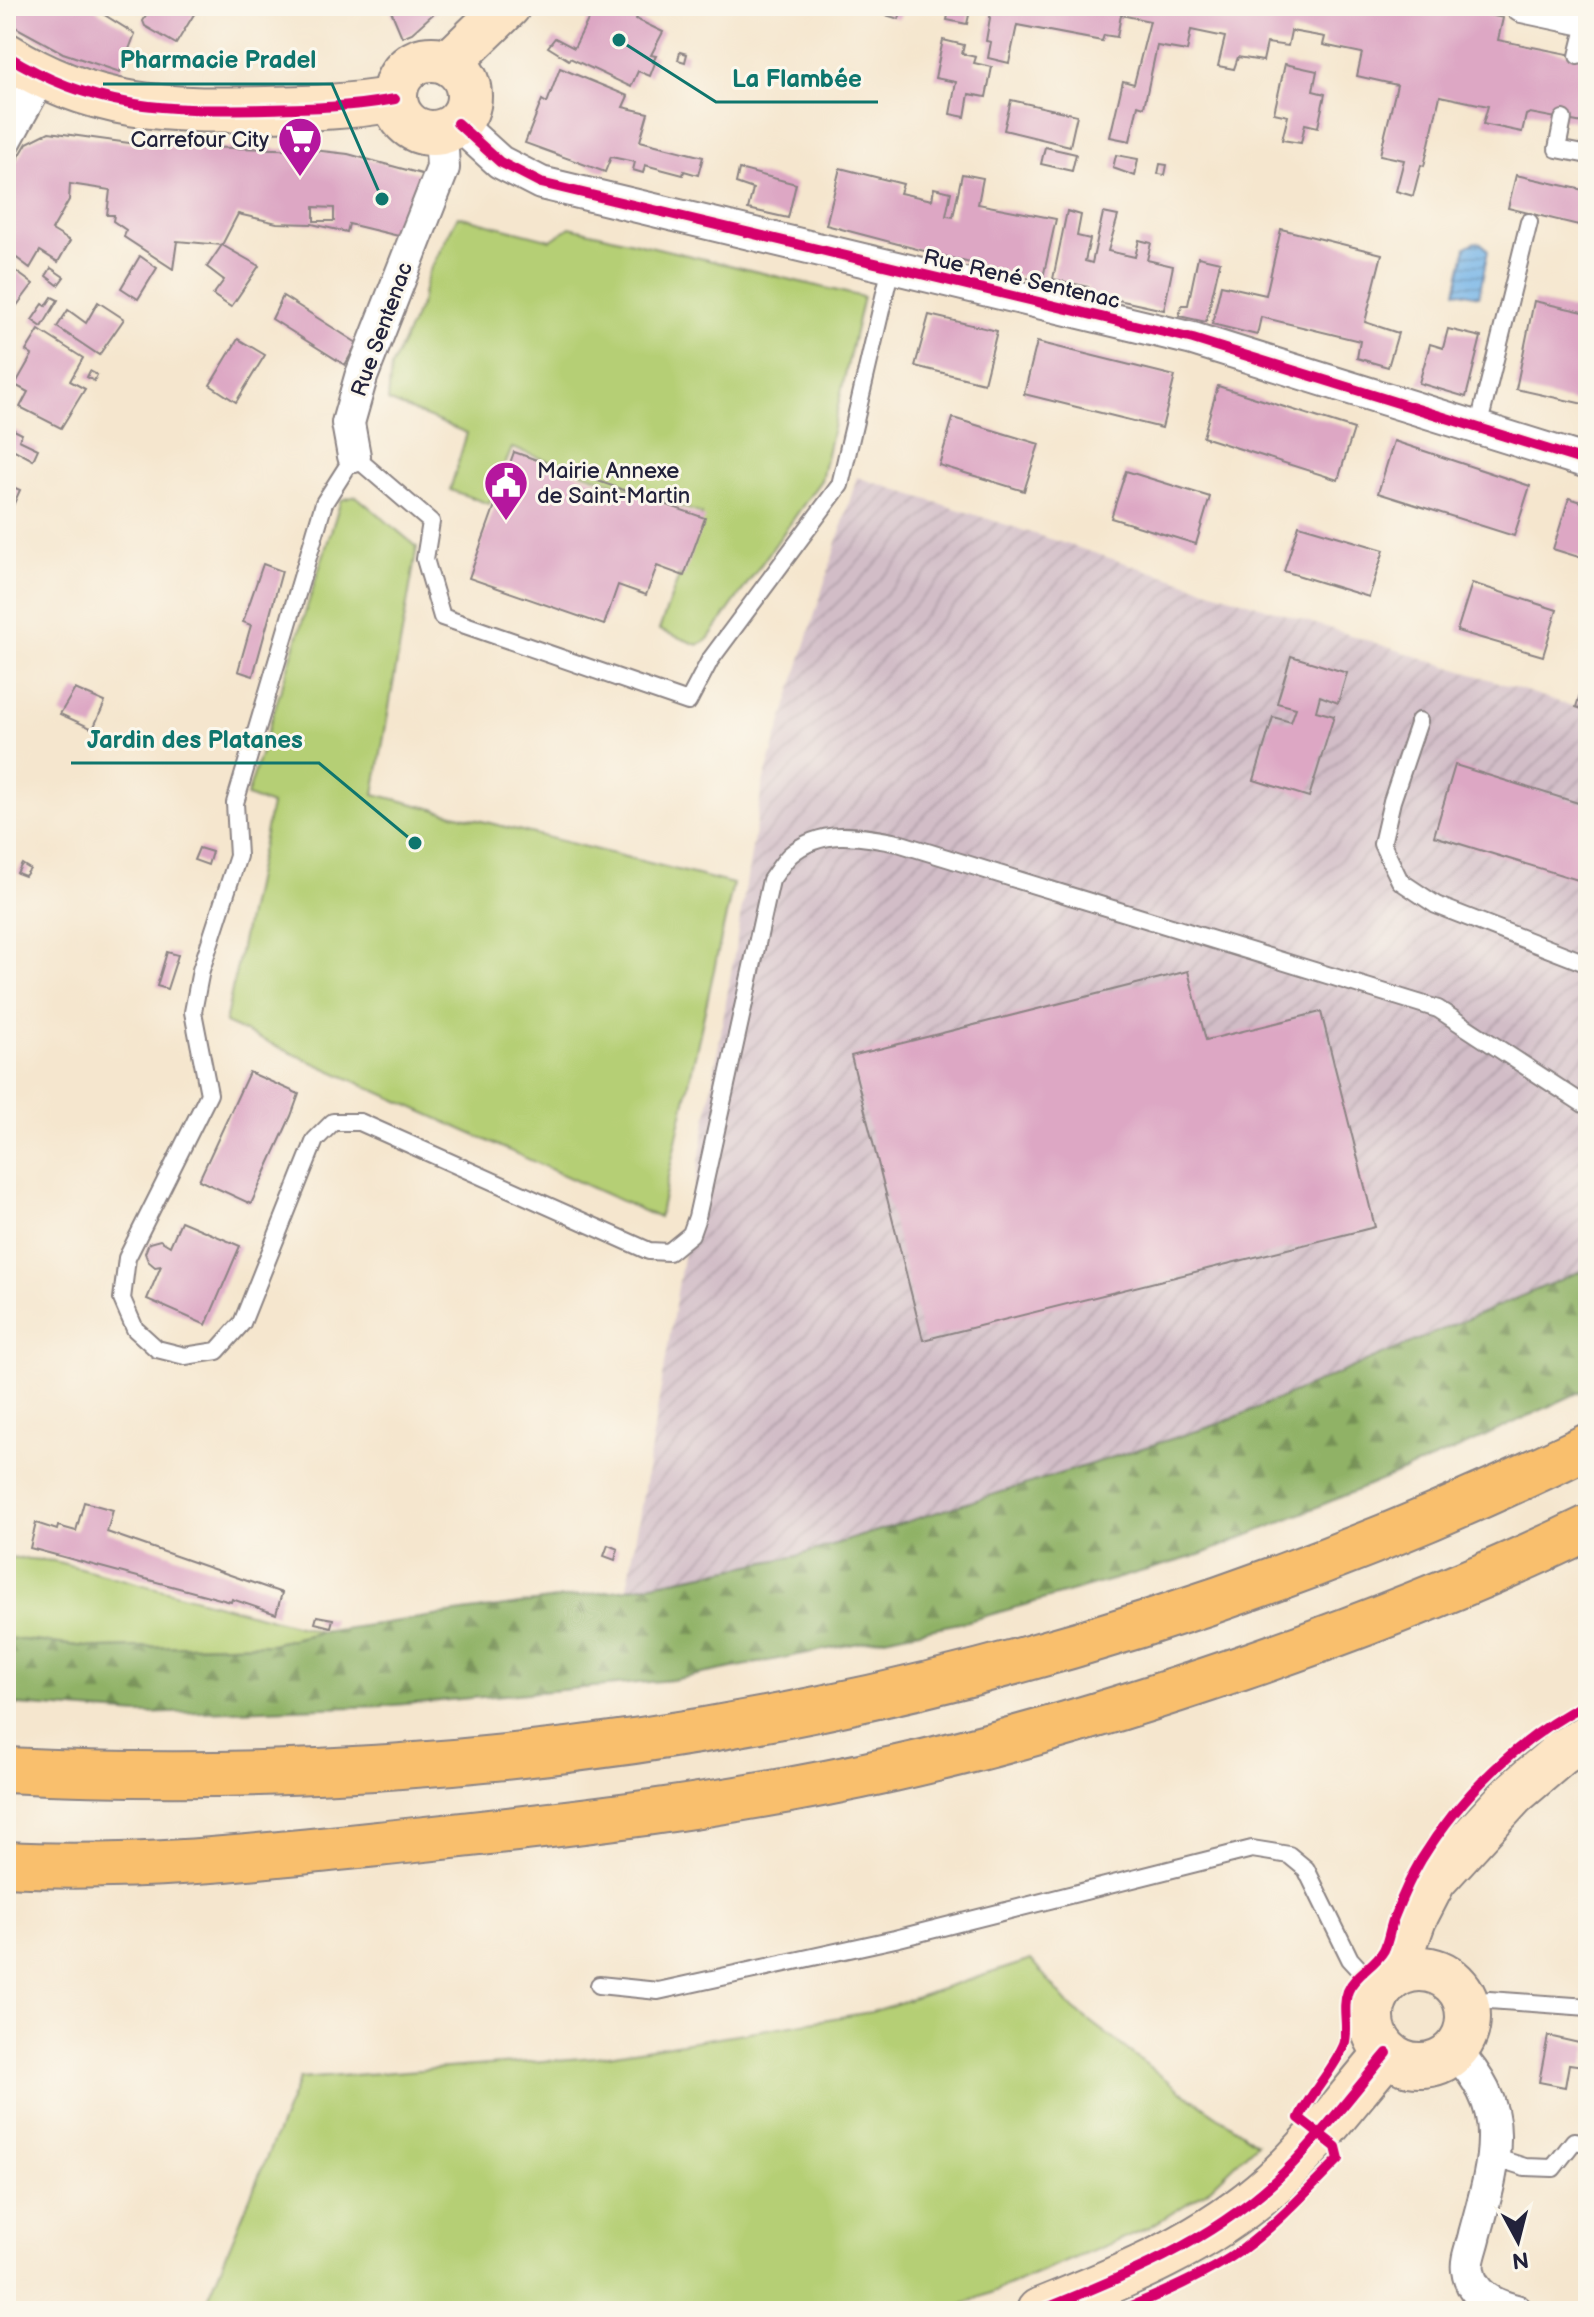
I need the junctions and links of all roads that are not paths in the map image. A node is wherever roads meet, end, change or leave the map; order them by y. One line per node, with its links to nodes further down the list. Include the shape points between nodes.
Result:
1 (508, 6): 5 (street)
2 (1522, 6): 3 (street)
3 (1588, 20): 4 (lane)
4 (1578, 56)
5 (449, 63): 7 (street, via 436,59 411,65 396,86); 9 (street, via 462,74 469,91 467,108)
6 (23, 66): 7 (street, via 105,99 172,109 358,106); 10 (street)
7 (395, 99): 9 (street, via 403,118 420,131)
8 (1563, 119): 11 (lane, via 1557,149)
9 (449, 127): 13 (street, Rue René Sentenac, via 541,183); 15 (street, Rue Sentenac, via 443,168 361,377 348,423)
10 (6, 139)
11 (1588, 155)
12 (1529, 222): 14 (lane)
13 (891, 267): 14 (street, Rue René Sentenac, via 1193,339); 15 (lane, via 840,485 710,660 688,702 442,617 425,559 431,522)
14 (1478, 428): 16 (street, Rue René Sentenac)
15 (354, 456): 19 (lane, via 324,503 235,803 238,856 193,1012 209,1094 127,1258 122,1299 135,1329 157,1349 185,1356 217,1351 242,1323 315,1140 333,1122 360,1122 649,1251 669,1252 691,1234 697,1217 771,880 791,854 826,836 898,843 1438,1009)
16 (1588, 462)
17 (1419, 721): 18 (lane, via 1382,844 1400,881 1436,905)
18 (1588, 964)
19 (1588, 1107)
20 (1588, 1446): 23 (highway, via 1330,1560 1137,1628 902,1692 773,1720 584,1749 358,1769 133,1775)
21 (1588, 1528): 25 (highway, via 1352,1630 1159,1696 891,1770 560,1826 272,1855 62,1867)
22 (1588, 1737): 24 (street, via 1513,1794)
23 (6, 1770)
24 (1470, 1843): 26 (street, via 1434,1880); 28 (street, via 1449,1886 1441,1922 1441,1950)
25 (6, 1864)
26 (1388, 1981): 27 (lane, via 1362,1972 1350,1959 1306,1869 1289,1855 1252,1849 895,1939 658,1991); 28 (street, via 1407,1970 1422,1969); 31 (street, via 1376,1997 1371,2021)
27 (599, 1985)
28 (1459, 1992): 29 (lane, via 1489,2000); 30 (street, via 1467,2030)
29 (1588, 2007)
30 (1455, 2051): 31 (street, via 1440,2062 1421,2066); 33 (street, via 1482,2083 1491,2113)
31 (1387, 2053): 35 (street, via 1274,2182 1217,2227 1170,2255)
32 (1588, 2143): 33 (lane, via 1574,2141 1553,2168 1525,2167)
33 (1493, 2157): 34 (street, via 1468,2270)
34 (1491, 2306)
35 (1039, 2311)

